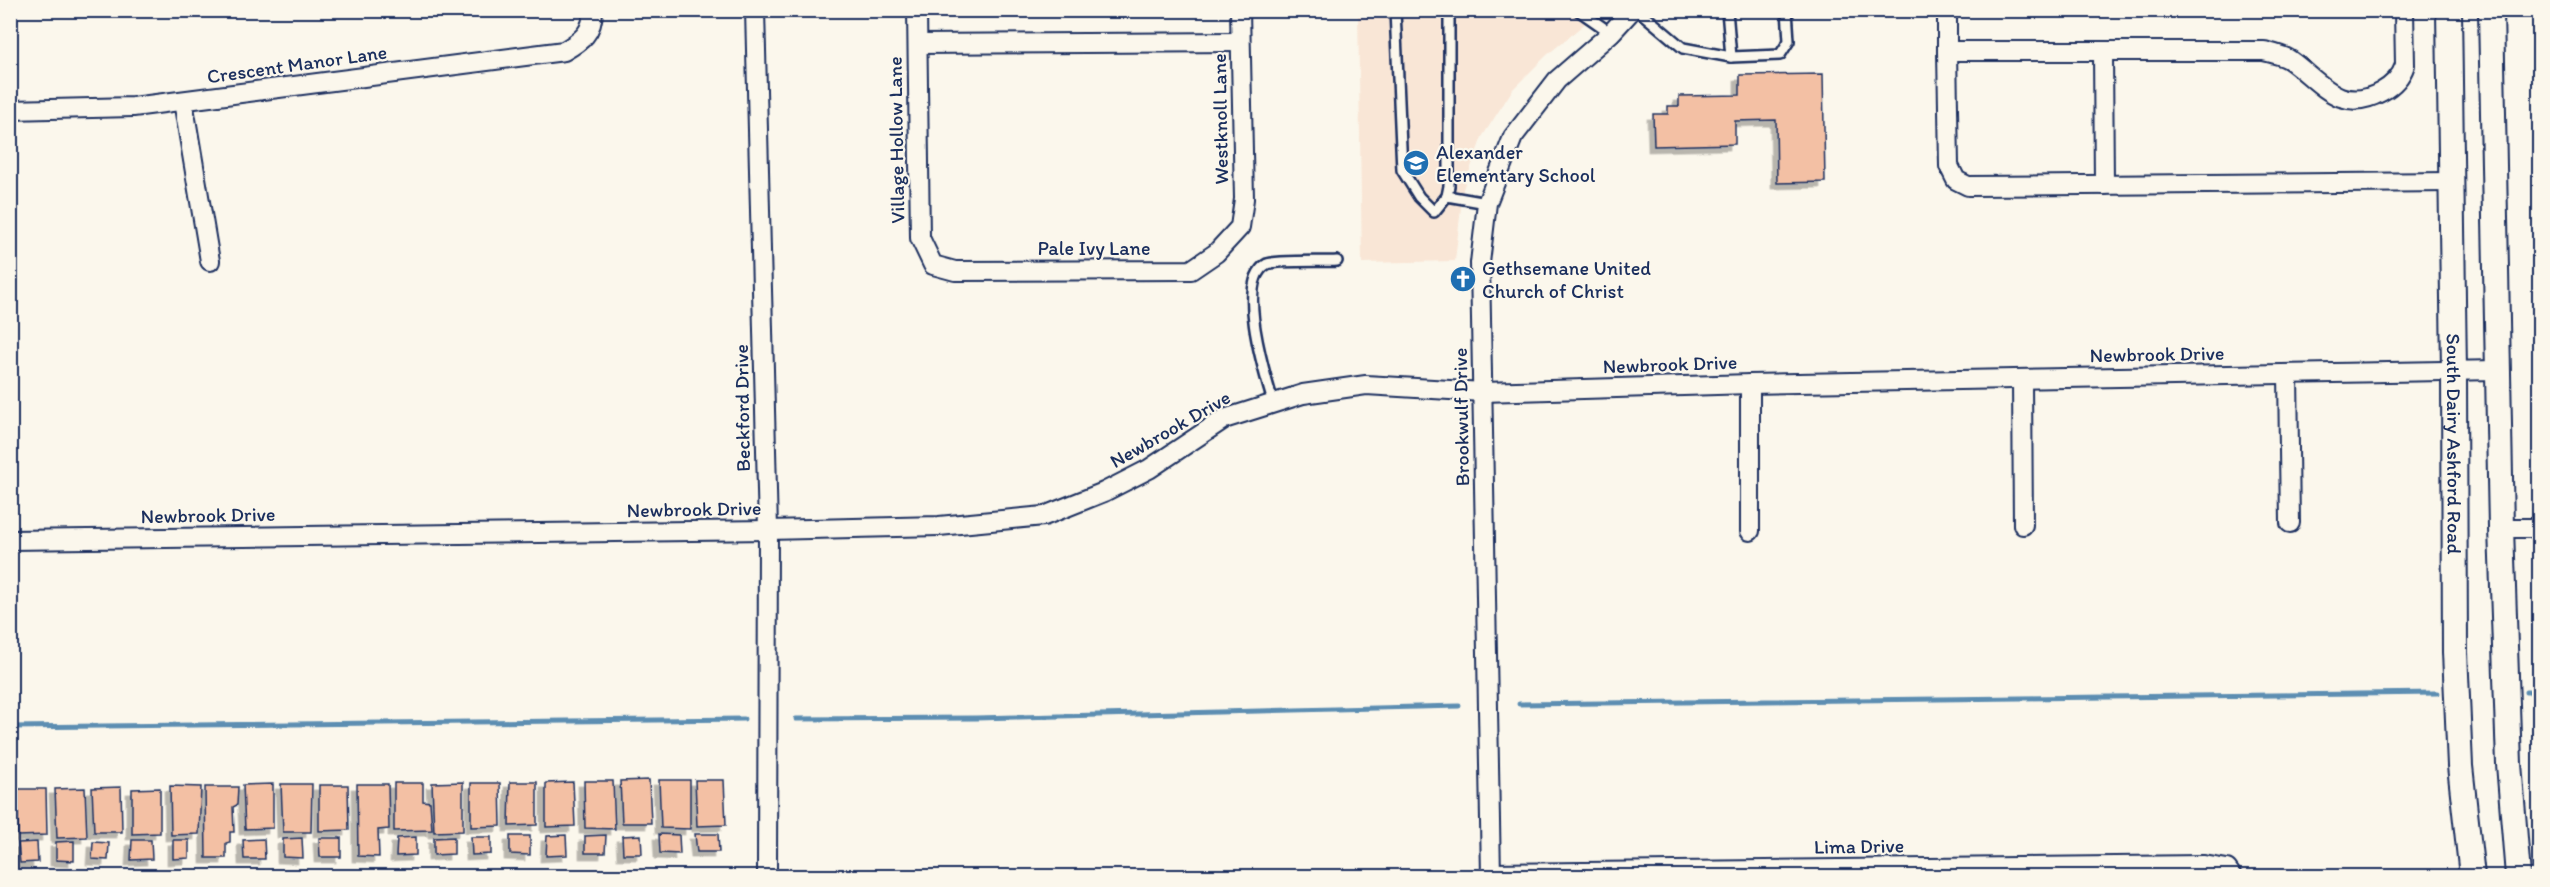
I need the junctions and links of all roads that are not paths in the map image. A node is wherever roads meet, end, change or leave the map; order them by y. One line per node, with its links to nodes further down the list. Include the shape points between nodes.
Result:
1 (593, 10): 22 (street, Crescent Manor Lane, via 584,39 564,51)
2 (755, 10): 43 (street, Beckford Drive)
3 (917, 10): 18 (street, Village Hollow Lane)
4 (1240, 10): 17 (street, Westknoll Lane)
5 (1395, 10): 26 (lane, via 1402,170 1434,212)
6 (1449, 10): 26 (lane)
7 (1578, 10): 16 (lane)
8 (1632, 10): 16 (street, Brookwulf Drive)
9 (1638, 10): 21 (lane, via 1683,48)
10 (1727, 10): 21 (lane)
11 (1787, 10): 21 (lane, via 1789,41 1780,55)
12 (1947, 10): 19 (street)
13 (2404, 10): 20 (street, via 2403,73 2371,98 2351,100 2336,96 2288,58 2264,51)
14 (2449, 10): 24 (main road, South Dairy Ashford Road)
15 (2491, 10): 32 (main road)
16 (1611, 33): 27 (street, Brookwulf Drive, via 1557,80 1513,137)
17 (1240, 42): 18 (street); 28 (street, Westknoll Lane, via 1244,200)
18 (918, 44): 31 (street, Village Hollow Lane, via 920,238)
19 (1947, 51): 20 (street); 25 (street, via 1949,166 1956,180 1968,186)
20 (2103, 51): 25 (street)
21 (1731, 57)
22 (183, 101): 23 (street, Crescent Manor Lane, via 133,107); 29 (street)
23 (10, 110)
24 (2452, 182): 25 (street); 33 (main road, South Dairy Ashford Road)
25 (2104, 185)
26 (1447, 196): 27 (lane)
27 (1487, 203): 37 (street, Brookwulf Drive, via 1480,263)
28 (1240, 227): 31 (street, Pale Ivy Lane, via 1216,253 1191,270 955,271)
29 (210, 261)
30 (1337, 261): 38 (lane, via 1269,263 1259,272 1254,294 1256,345)
31 (933, 265)
32 (2498, 370): 33 (street, Newbrook Drive); 41 (main road)
33 (2454, 371): 34 (street, Newbrook Drive); 49 (main road, South Dairy Ashford Road, via 2455,652 2460,766)
34 (2288, 374): 35 (street, Newbrook Drive); 39 (street)
35 (2022, 379): 36 (street, Newbrook Drive); 40 (street)
36 (1749, 384): 37 (street, Newbrook Drive); 44 (street)
37 (1483, 392): 38 (street, Newbrook Drive, via 1366,385); 47 (street, Brookwulf Drive)
38 (1273, 402): 43 (street, Newbrook Drive, via 1224,419 1149,469 1074,506 1044,516 939,526)
39 (2290, 523)
40 (2023, 525)
41 (2501, 528): 42 (street); 50 (main road, via 2509,764)
42 (2540, 528)
43 (768, 530): 45 (street, Newbrook Drive); 48 (street, Beckford Drive)
44 (1749, 531)
45 (10, 540)
46 (2230, 873): 47 (street, Lima Drive, via 2204,865)
47 (1491, 875)
48 (767, 876)
49 (2472, 876)
50 (2518, 876)

